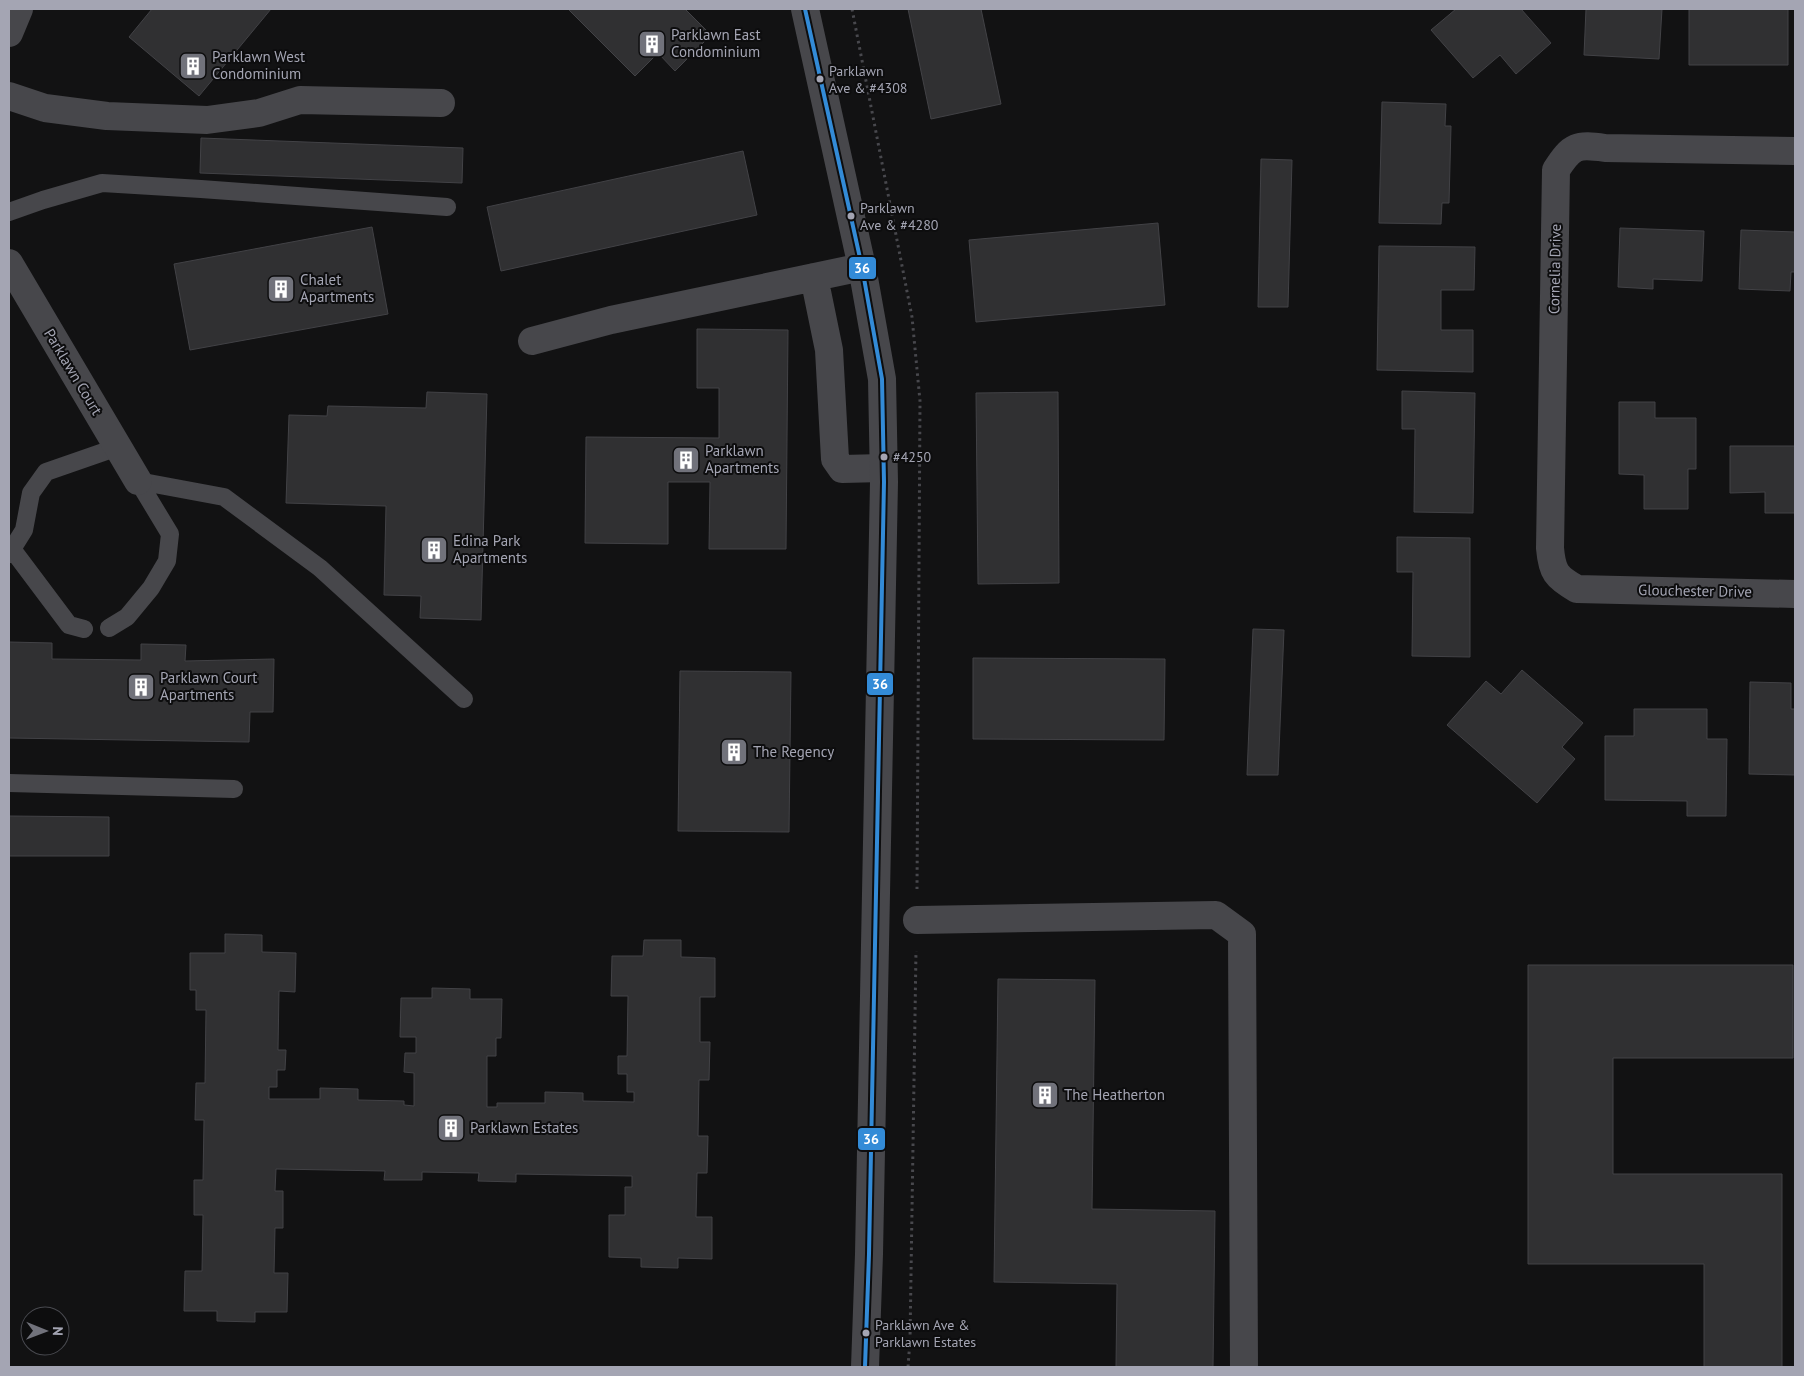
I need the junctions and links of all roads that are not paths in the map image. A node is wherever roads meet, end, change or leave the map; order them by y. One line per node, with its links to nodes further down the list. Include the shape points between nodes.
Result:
1 (19, 9): 3 (street)
2 (805, 9): 10 (street)
3 (9, 33)
4 (9, 96): 5 (street, via 45,108 89,114 207,120 259,113 300,100)
5 (441, 103)
6 (1795, 151): 17 (street, Cornelia Drive, via 1585,145 1567,153 1556,170 1550,548 1552,565 1561,580 1577,589)
7 (447, 207): 8 (lane, via 102,183)
8 (9, 212)
9 (9, 263): 13 (street, Parklawn Court)
10 (862, 267): 11 (street); 14 (street, via 882,379)
11 (814, 277): 12 (street); 14 (street, via 829,350 835,459 842,469)
12 (532, 340)
13 (118, 447): 15 (street, Parklawn Court); 16 (lane, via 46,472 31,493 24,530)
14 (883, 468): 25 (street)
15 (138, 480): 19 (lane, via 170,534 168,561 127,617); 21 (lane, via 224,497 320,568)
16 (10, 552): 20 (lane, via 69,625)
17 (1596, 589): 18 (street, Glouchester Drive)
18 (1795, 594)
19 (109, 628)
20 (84, 629)
21 (464, 698)
22 (9, 784): 23 (lane)
23 (234, 789)
24 (917, 920): 26 (street, via 1216,915 1242,934)
25 (865, 1367)
26 (1244, 1367)

